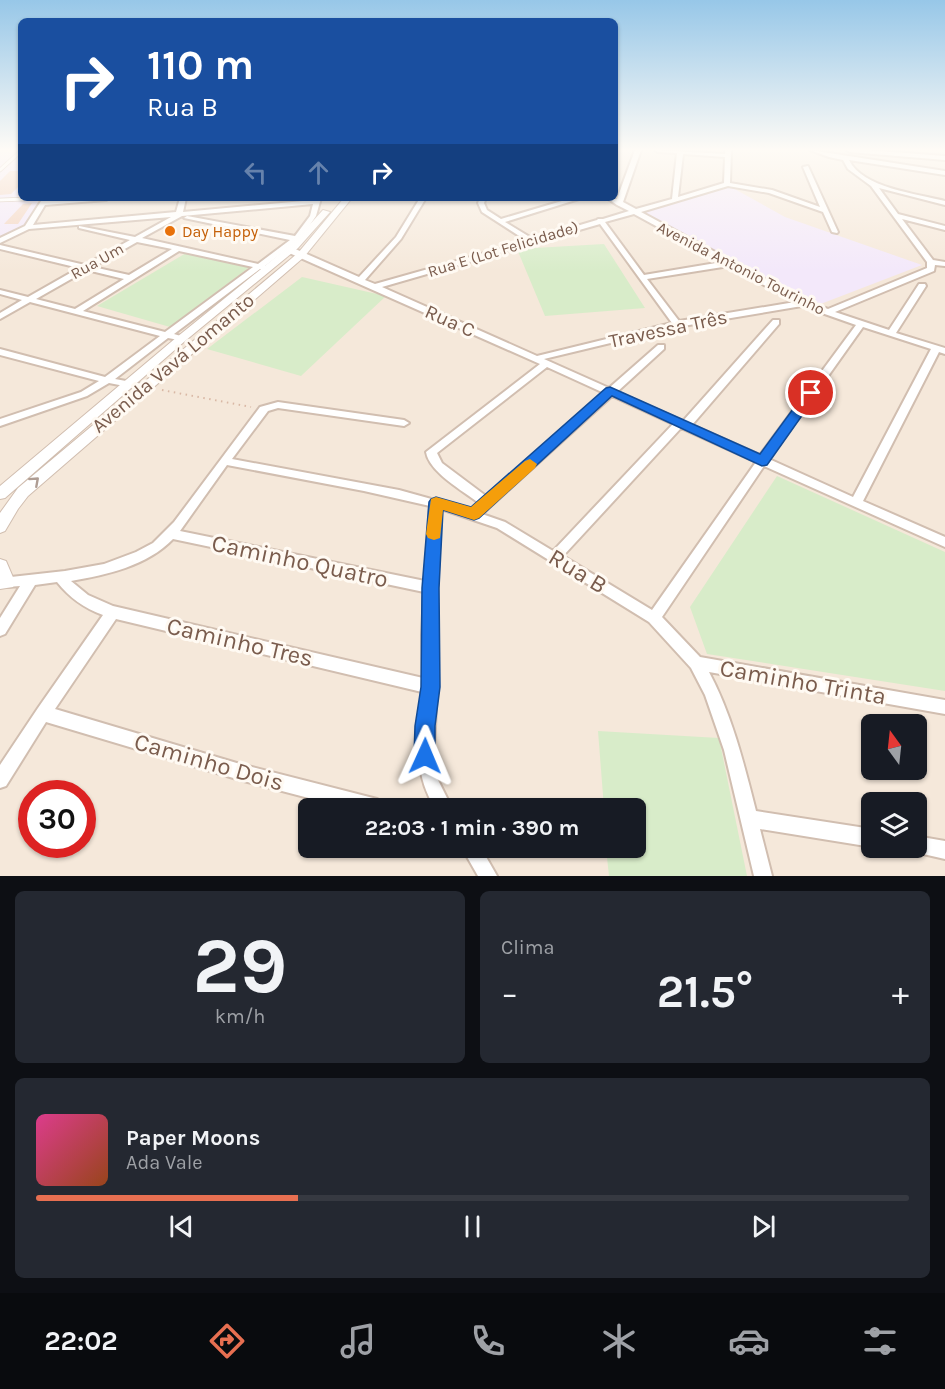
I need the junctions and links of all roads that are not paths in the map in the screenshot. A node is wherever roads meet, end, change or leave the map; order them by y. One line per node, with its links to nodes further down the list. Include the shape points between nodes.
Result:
1 (624, 191): 22 (street)
2 (676, 191): 10 (street)
3 (705, 191): 10 (street, Rua E (Lot Felicidade))
4 (769, 191): 23 (street)
5 (816, 191): 23 (street)
6 (877, 191): 26 (street)
7 (897, 191): 21 (street)
8 (18, 199): 9 (lane)
9 (0, 200)
10 (675, 200): 24 (street, Rua E (Lot Felicidade))
11 (44, 201): 30 (street)
12 (182, 201): 25 (street)
13 (309, 201): 25 (street)
14 (318, 201): 34 (street)
15 (334, 201): 34 (street, Avenida Vavá Lomanto)
16 (346, 201): 39 (street, Avenida Vavá Lomanto, via 322,232)
17 (421, 201): 47 (street, via 399,238)
18 (482, 201): 27 (street, via 484,211)
19 (568, 201): 27 (street)
20 (614, 201): 22 (street, Avenida Antonio Tourinho)
21 (945, 203)
22 (619, 204): 24 (street, Avenida Antonio Tourinho)
23 (824, 210): 32 (street)
24 (631, 212): 28 (street, Rua E (Lot Felicidade)); 41 (street, Avenida Antonio Tourinho)
25 (179, 215): 29 (street); 33 (street, Rua Um); 34 (street)
26 (894, 215): 31 (street); 40 (street)
27 (500, 220): 36 (street)
28 (600, 220): 36 (street, Rua E (Lot Felicidade)); 46 (street)
29 (70, 224): 30 (street); 33 (street)
30 (28, 227): 35 (street)
31 (945, 228)
32 (835, 232)
33 (136, 239): 38 (street); 43 (street, Rua Um)
34 (300, 239): 39 (street, Avenida Vavá Lomanto); 44 (street)
35 (0, 241)
36 (532, 241): 49 (street, Rua E (Lot Felicidade))
37 (0, 248): 43 (street)
38 (177, 249): 44 (street); 45 (street)
39 (295, 252): 44 (street, Avenida Vavá Lomanto); 47 (street, Rua C); 69 (street, Avenida Vavá Lomanto)
40 (931, 262): 42 (street); 54 (street, via 931,269)
41 (731, 263): 46 (street); 52 (street, Avenida Antonio Tourinho)
42 (945, 264)
43 (87, 267): 45 (street); 51 (street, Rua Um)
44 (264, 267): 60 (street); 61 (street, Avenida Vavá Lomanto)
45 (130, 278): 53 (street)
46 (644, 278): 57 (street)
47 (361, 280): 49 (street, Rua C)
48 (922, 286): 59 (street)
49 (375, 287): 65 (street, Rua C)
50 (0, 292): 51 (street)
51 (30, 299): 53 (street); 55 (street, Rua Um)
52 (804, 303): 54 (street, Avenida Antonio Tourinho); 57 (street, Travessa Três)
53 (77, 311): 60 (street)
54 (828, 312): 58 (street, Avenida Antonio Tourinho)
55 (0, 316)
56 (776, 322): 73 (street)
57 (677, 324): 65 (street, Travessa Três)
58 (861, 324): 59 (street, Avenida Antonio Tourinho); 75 (street)
59 (891, 334): 63 (street, Avenida Antonio Tourinho)
60 (166, 336): 61 (street); 67 (street)
61 (181, 339): 68 (street, Avenida Vavá Lomanto)
62 (661, 347): 70 (street)
63 (941, 350): 79 (street)
64 (0, 352): 67 (street)
65 (534, 359): 66 (street, Rua C)
66 (547, 363): 70 (street, Rua C); 78 (street, via 431,452 438,466)
67 (107, 380): 68 (street); 71 (street, via 84,394)
68 (129, 384): 69 (street); 76 (street, Avenida Vavá Lomanto)
69 (145, 387): 81 (street, Avenida Vavá Lomanto, one-way to 69, via 23,492)
70 (610, 391): 73 (street, Rua C); 78 (street)
71 (0, 423)
72 (404, 423): 74 (street, via 274,405 264,409)
73 (682, 425): 75 (street, Rua C); 84 (street)
74 (224, 461): 77 (street, Rua B); 82 (street)
75 (762, 461): 79 (street, Rua C); 91 (street)
76 (0, 494)
77 (436, 502): 80 (street, Rua B); 89 (street)
78 (487, 503): 80 (street)
79 (856, 503): 83 (street, Rua C)
80 (474, 514): 84 (street, Rua B)
81 (0, 527)
82 (170, 534): 86 (street, via 128,561); 89 (street, Caminho Quatro)
83 (945, 542)
84 (555, 557): 91 (street, Rua B)
85 (0, 566): 88 (street)
86 (61, 578): 87 (street); 90 (street, Caminho Tres, via 88,604)
87 (31, 580): 88 (street); 92 (street)
88 (4, 582)
89 (430, 588): 94 (street)
90 (113, 612): 94 (street, Caminho Tres); 96 (street)
91 (654, 618): 93 (street, Rua B)
92 (0, 630)
93 (696, 663): 95 (street, Caminho Trinta); 100 (street, Rua B, via 712,693 732,750)
94 (430, 687): 99 (street, via 425,756 430,783)
95 (945, 707)
96 (43, 712): 97 (street); 98 (street, Caminho Dois)
97 (0, 780)
98 (339, 798)
99 (438, 798)
100 (749, 819): 101 (street); 106 (street, Rua B)
101 (861, 836)
102 (927, 847): 103 (street)
103 (945, 850)
104 (477, 858): 105 (street)
105 (488, 876)
106 (763, 876)

